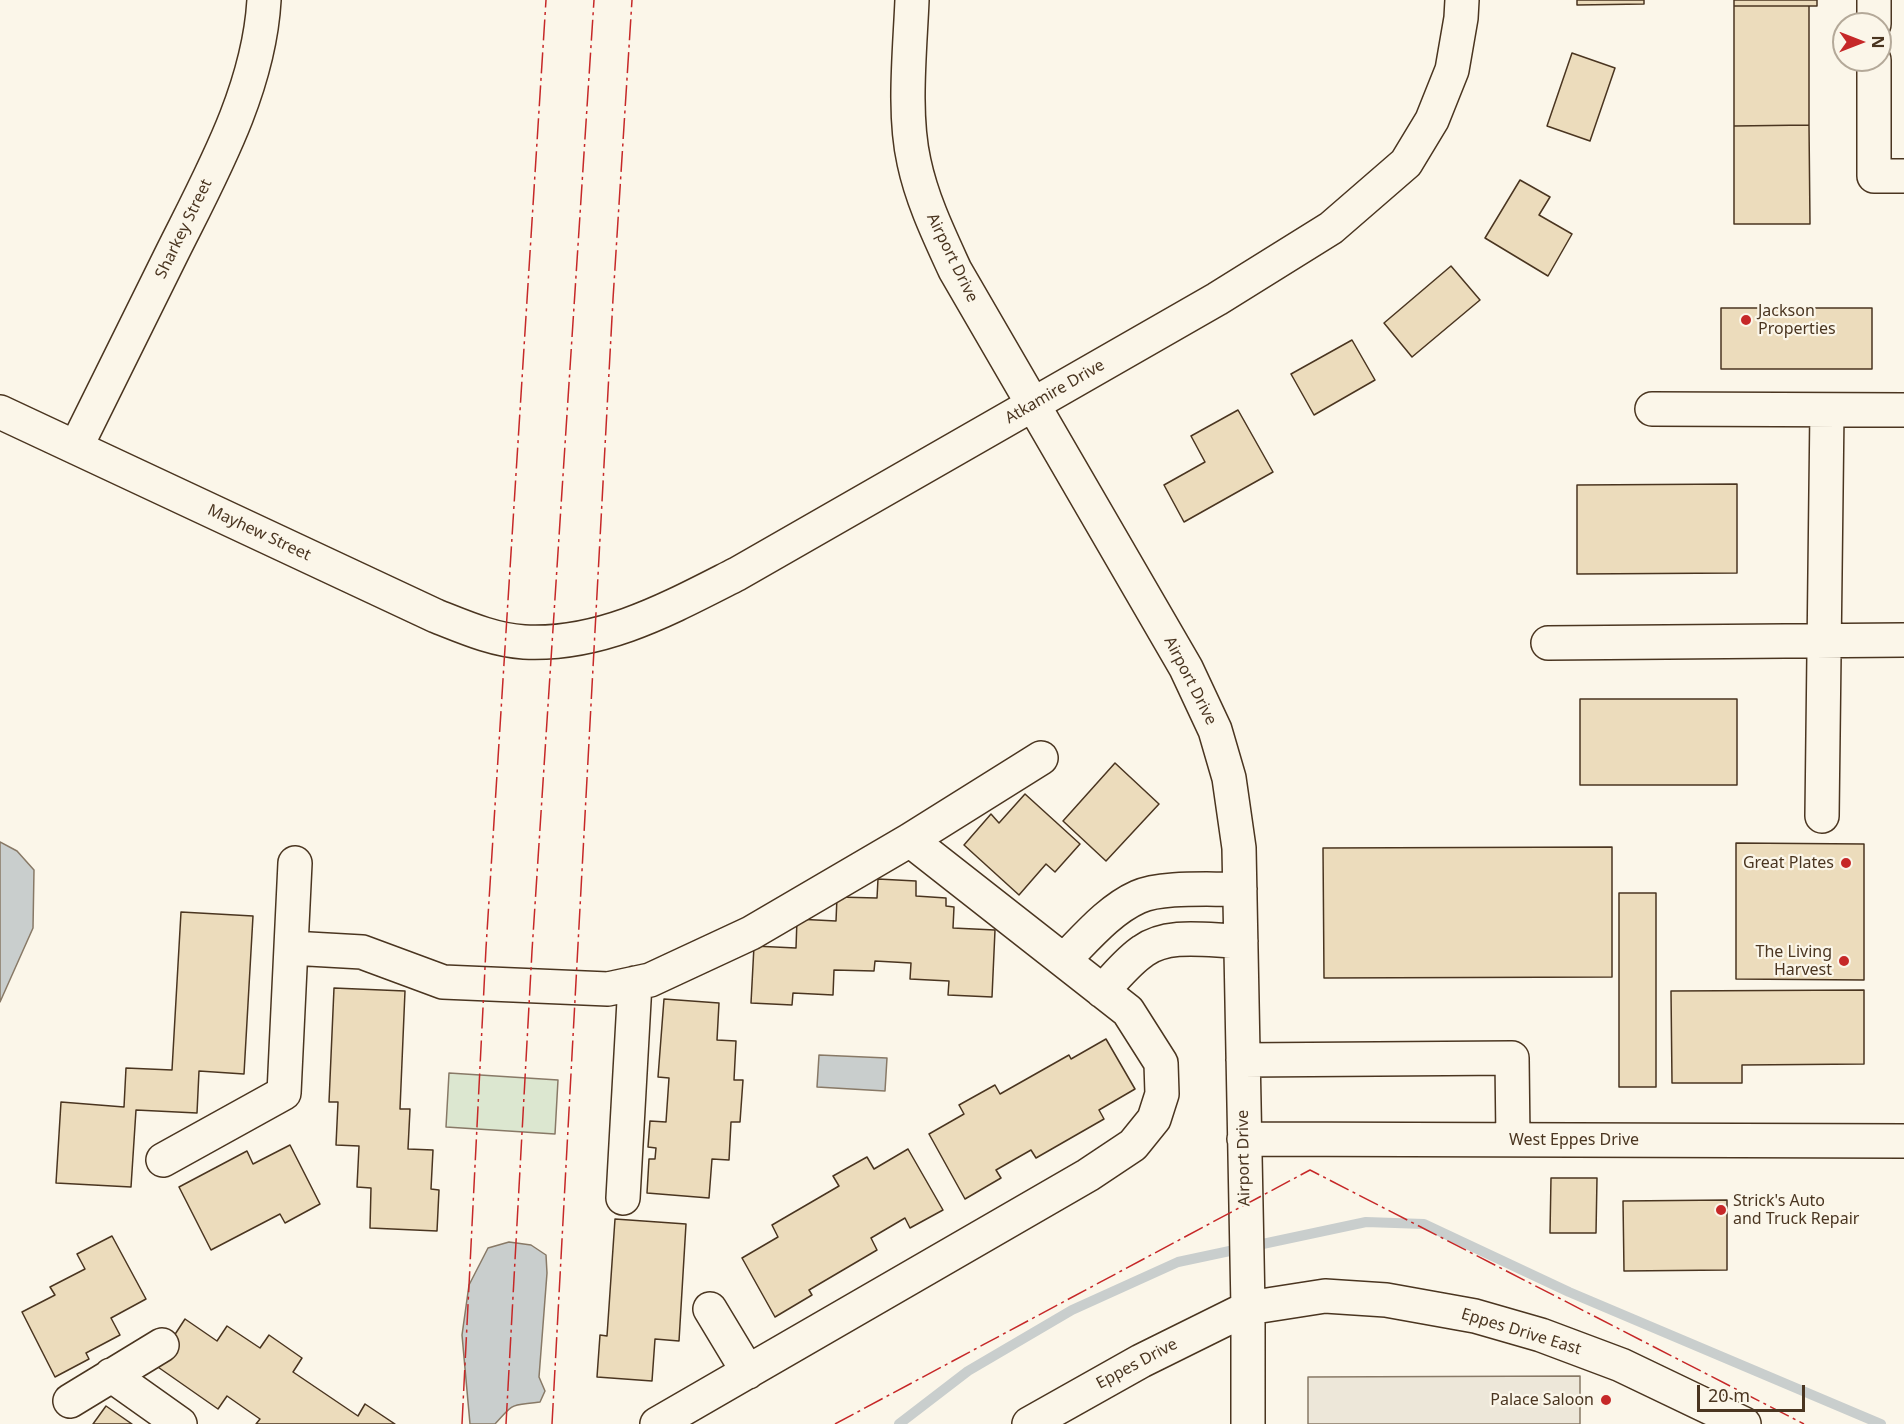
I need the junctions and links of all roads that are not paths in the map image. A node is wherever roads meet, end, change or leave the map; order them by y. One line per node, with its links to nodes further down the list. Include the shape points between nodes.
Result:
1 (264, 0): 11 (street, Sharkey Street, via 254,66 230,131)
2 (912, 0): 6 (street, Airport Drive, via 908,102 913,160 928,209 955,270)
3 (1462, 0): 6 (street, Atkamire Drive, via 1452,70 1432,120 1406,163 1331,228 1217,299)
4 (1874, 72): 5 (street, via 1874,176)
5 (1904, 176)
6 (1033, 404): 14 (street, Atkamire Drive, via 737,574 658,615 601,634); 20 (street, Airport Drive, via 1186,668 1215,730 1229,778 1239,848)
7 (1652, 409): 8 (street)
8 (1827, 410): 9 (street); 13 (street)
9 (1904, 410)
10 (0, 412): 11 (street, Mayhew Street)
11 (76, 447): 14 (street, Mayhew Street, via 436,616 484,634)
12 (1904, 640): 13 (street)
13 (1824, 641): 15 (street); 17 (street)
14 (523, 642)
15 (1548, 643)
16 (1041, 758): 18 (street)
17 (1822, 816)
18 (910, 840): 23 (street); 24 (street, via 751,933 650,980)
19 (295, 863): 22 (street)
20 (1239, 889): 21 (street, Airport Drive); 23 (street, via 1165,891 1139,897 1109,915)
21 (1241, 941): 25 (street, via 1163,941 1143,951); 26 (street, Airport Drive)
22 (291, 948): 24 (street, via 362,952 443,982 608,989); 30 (street, via 284,1093)
23 (1064, 960): 25 (street)
24 (635, 983): 31 (street)
25 (1102, 991): 35 (street, via 1128,1011 1161,1063 1162,1094 1154,1119 1133,1145)
26 (1242, 1060): 27 (street, Airport Drive); 28 (street, via 1512,1058)
27 (1244, 1139): 28 (street, West Eppes Drive); 32 (street, Airport Drive)
28 (1513, 1140): 29 (street, West Eppes Drive)
29 (1904, 1141)
30 (163, 1160)
31 (623, 1198)
32 (1248, 1292): 38 (street, Eppes Drive East, via 1386,1300 1475,1316 1621,1365); 41 (street, Eppes Drive, via 1141,1361); 42 (street, Airport Drive)
33 (710, 1309): 35 (street)
34 (162, 1345): 36 (street)
35 (748, 1372): 40 (street)
36 (111, 1375): 37 (street); 39 (street)
37 (70, 1401)
38 (1714, 1417): 43 (street, Eppes Drive East)
39 (180, 1424)
40 (657, 1424)
41 (1029, 1424)
42 (1248, 1424)
43 (1744, 1424)

